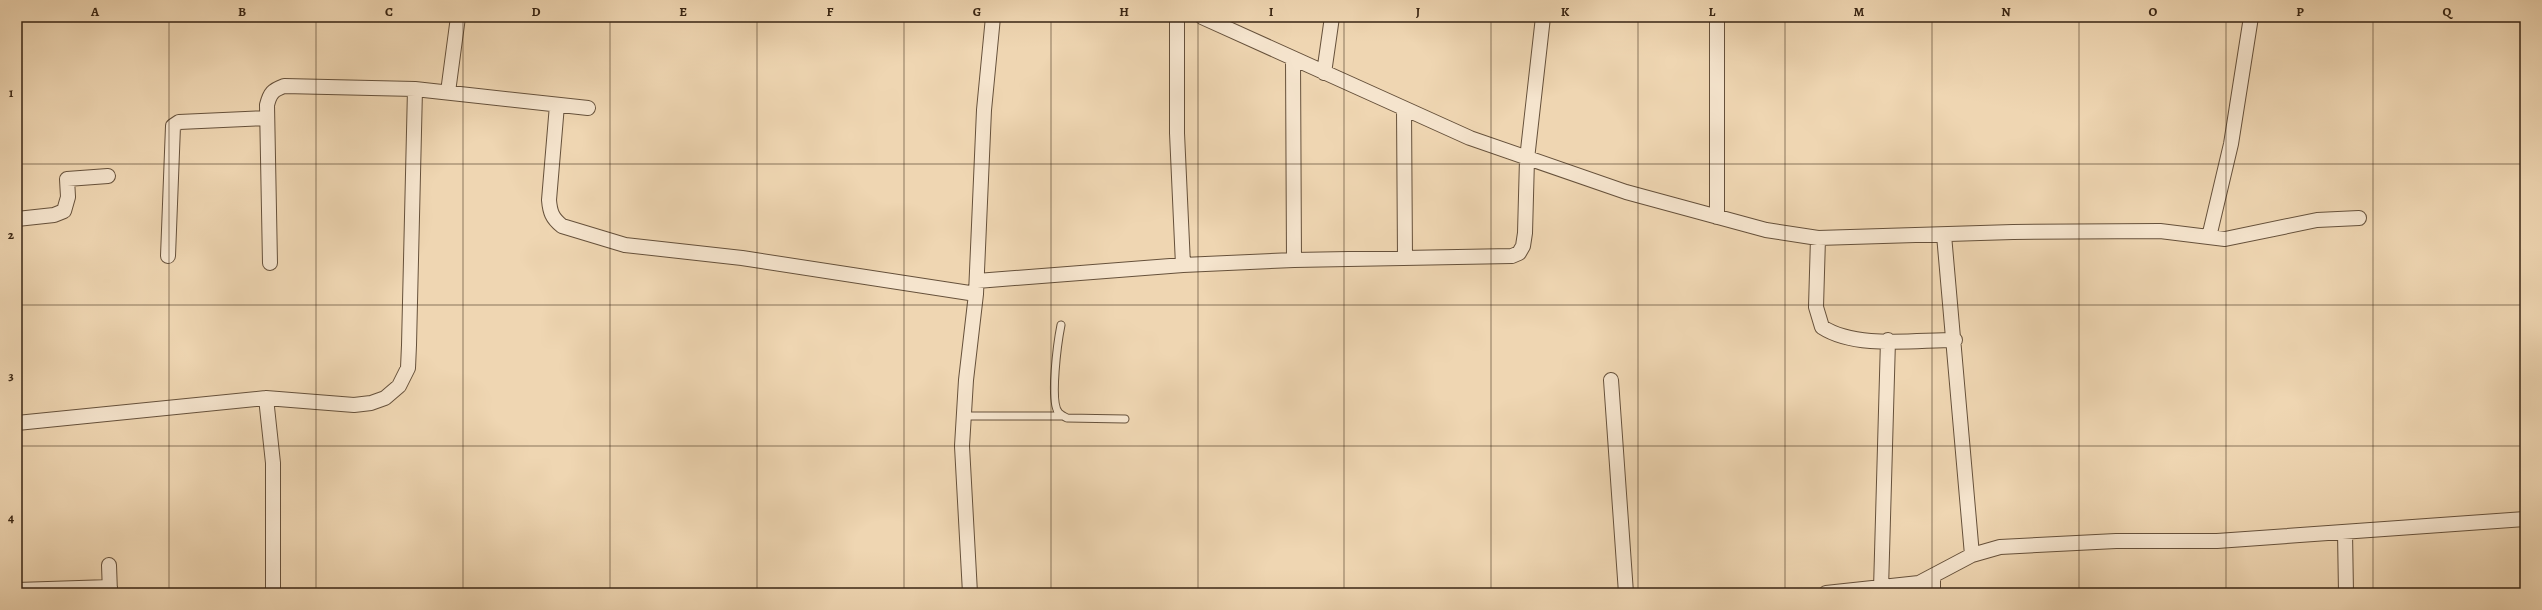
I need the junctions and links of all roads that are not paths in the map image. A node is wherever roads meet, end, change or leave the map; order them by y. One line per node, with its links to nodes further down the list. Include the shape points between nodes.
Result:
1 (458, 17): 12 (street)
2 (993, 17): 30 (street, via 984,110)
3 (1177, 17): 29 (street, via 1177,133)
4 (1202, 17): 9 (street)
5 (1332, 17): 10 (street)
6 (1543, 17): 17 (street)
7 (1717, 17): 19 (street)
8 (2252, 17): 23 (street, via 2231,144)
9 (1293, 59): 10 (street); 27 (street)
10 (1324, 73): 15 (street)
11 (415, 89): 12 (street); 16 (street, via 284,86 269,94); 35 (street, via 408,368 399,386 385,398 371,403 354,405)
12 (448, 92): 13 (street)
13 (556, 105): 14 (street); 30 (street, via 549,200 552,216 562,226 625,245)
14 (588, 108)
15 (1404, 109): 17 (street, via 1470,138); 26 (street)
16 (267, 118): 25 (street, via 180,122 173,126); 28 (street)
17 (1527, 159): 19 (street, via 1626,192); 26 (street, via 1525,233 1519,253 1512,256)
18 (108, 176): 21 (street, via 67,179 68,196 64,211 54,215)
19 (1717, 218): 24 (street, via 1766,230)
20 (2360, 218): 23 (street, via 2310,221 2238,237)
21 (17, 219)
22 (1944, 235): 23 (street, via 2160,231); 24 (street); 33 (street)
23 (2209, 237)
24 (1818, 238): 32 (street, via 1816,307 1822,327 1836,336)
25 (168, 256)
26 (1405, 258): 27 (street)
27 (1294, 260): 29 (street)
28 (270, 263)
29 (1183, 265): 30 (street)
30 (977, 287): 36 (street)
31 (1061, 325): 37 (lane, via 1057,345 1056,405 1059,414)
32 (1888, 340): 33 (street); 45 (street)
33 (1955, 340): 42 (street)
34 (1611, 380): 50 (street)
35 (266, 398): 39 (street); 48 (street, via 273,463)
36 (963, 416): 37 (lane); 49 (street, via 964,513)
37 (1063, 416): 38 (lane)
38 (1125, 419)
39 (17, 423)
40 (2525, 519): 41 (street)
41 (2345, 532): 42 (street, via 2217,541 2034,544 2000,547); 53 (street)
42 (1972, 555): 44 (street)
43 (109, 564): 47 (street)
44 (1933, 577): 45 (street, via 1919,583); 52 (street)
45 (1881, 589): 51 (street)
46 (17, 590): 47 (street)
47 (110, 590)
48 (273, 593)
49 (970, 593)
50 (1626, 593)
51 (1826, 593)
52 (1932, 593)
53 (2346, 593)

